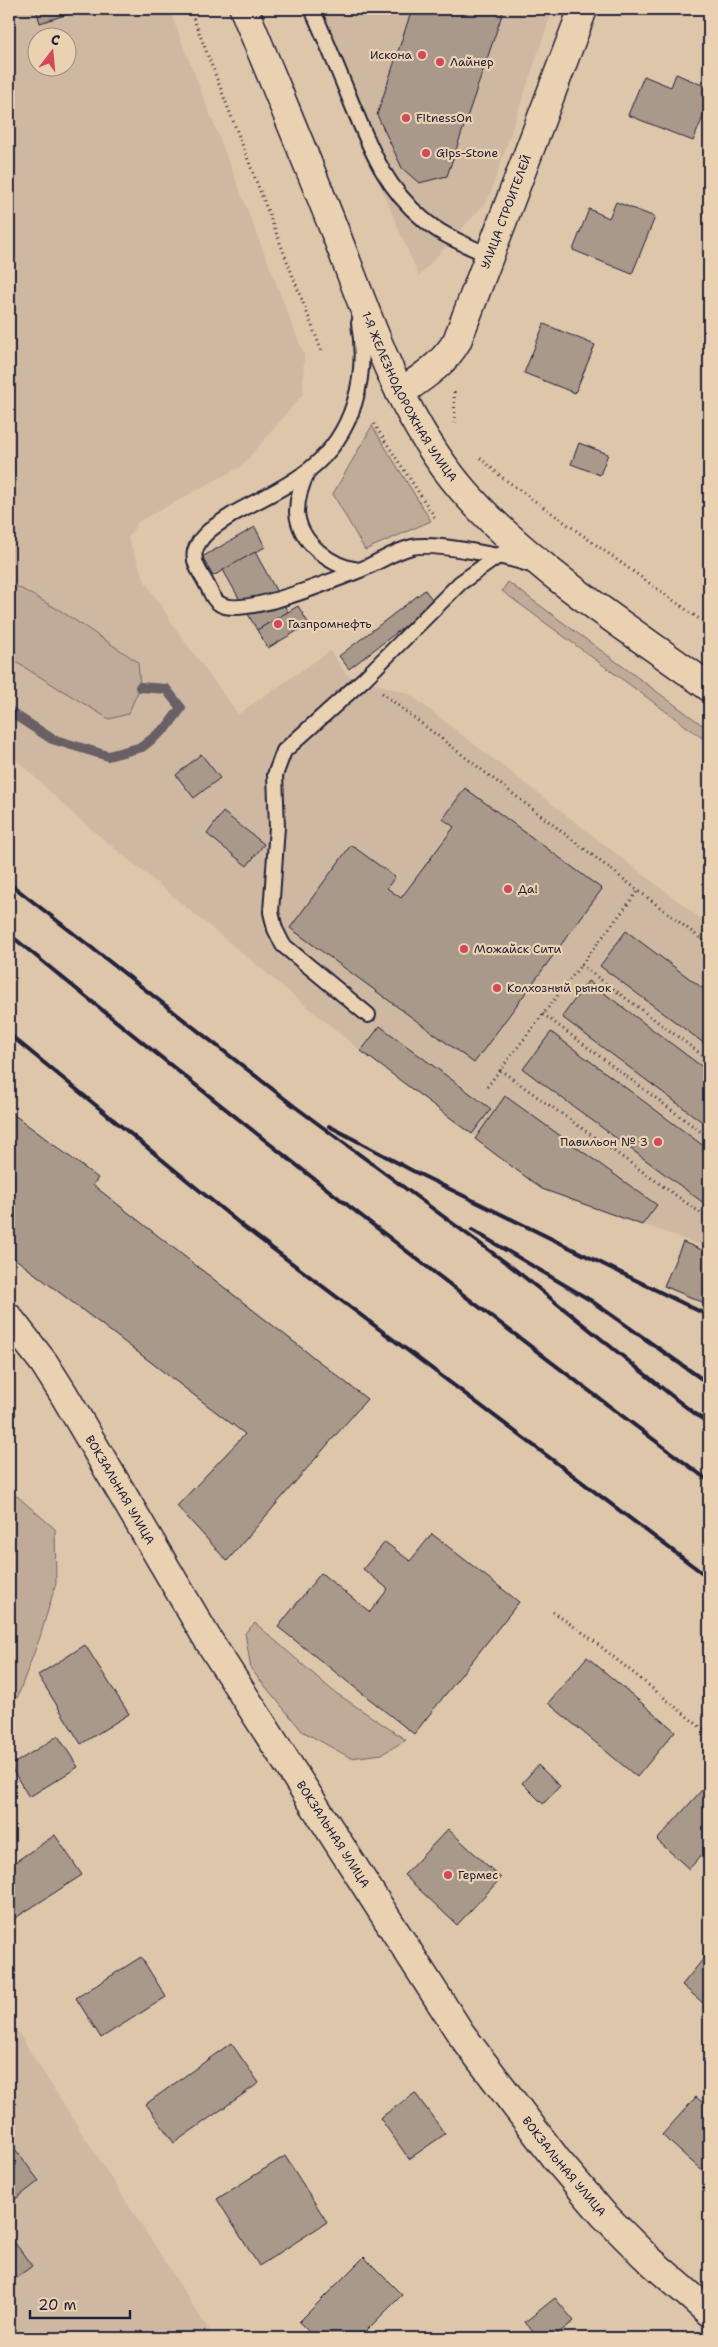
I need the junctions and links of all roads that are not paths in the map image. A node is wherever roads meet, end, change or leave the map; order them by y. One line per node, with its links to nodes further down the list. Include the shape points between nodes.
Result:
1 (244, 9): 5 (main road, 1-Я ЖЕЛЕЗНОДОРОЖНАЯ УЛИЦА)
2 (312, 9): 4 (lane, via 382,172 406,204 424,221)
3 (583, 9): 4 (main road, УЛИЦА СТРОИТЕЛЕЙ)
4 (490, 256): 6 (main road, УЛИЦА СТРОИТЕЛЕЙ, via 453,349 430,372)
5 (357, 287): 6 (main road, 1-Я ЖЕЛЕЗНОДОРОЖНАЯ УЛИЦА); 7 (lane, via 362,357 357,398 352,415 337,441)
6 (400, 393): 8 (main road, 1-Я ЖЕЛЕЗНОДОРОЖНАЯ УЛИЦА, via 426,442 487,516)
7 (308, 471): 9 (lane, via 298,503 297,514 302,528 309,541 332,563); 9 (lane, via 211,528 195,550 194,560 216,601 229,608 281,599)
8 (506, 549): 9 (lane, via 411,547); 10 (main road, 1-Я ЖЕЛЕЗНОДОРОЖНАЯ УЛИЦА, via 557,576); 11 (lane, via 460,583 279,759 275,775 277,827 271,912 275,929 283,945)
9 (360, 570)
10 (709, 687)
11 (368, 1015)
12 (9, 1318): 13 (main road, ВОКЗАЛЬНАЯ УЛИЦА, via 63,1393 207,1638 461,2034 531,2128 603,2214)
13 (709, 2312)

